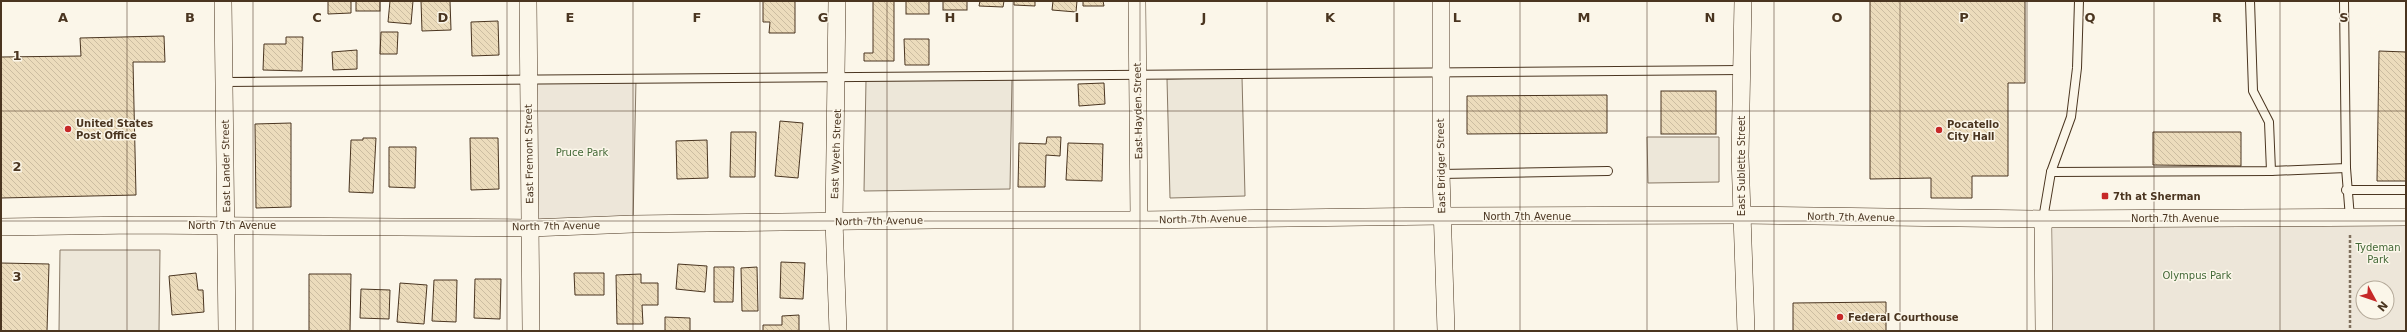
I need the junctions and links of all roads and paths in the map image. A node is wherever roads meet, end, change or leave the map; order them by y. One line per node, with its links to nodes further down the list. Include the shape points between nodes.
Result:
1 (223, 1): 15 (street, East Lander Street)
2 (528, 1): 14 (street, East Fremont Street)
3 (837, 1): 13 (street, East Wyeth Street)
4 (1137, 1): 12 (street, East Hayden Street)
5 (1442, 1): 11 (street, East Bridger Street)
6 (1743, 1): 10 (street, East Sublette Street)
7 (2078, 1): 19 (lane, via 2077,68 2071,118)
8 (2250, 1): 18 (lane, via 2252,91 2269,122)
9 (2344, 1): 16 (lane)
10 (1742, 70): 11 (lane); 23 (street, East Sublette Street)
11 (1440, 73): 12 (lane); 20 (street, East Bridger Street)
12 (1137, 75): 13 (lane); 28 (street, East Hayden Street)
13 (838, 78): 14 (lane); 29 (street, East Wyeth Street)
14 (528, 80): 15 (lane); 32 (street, East Fremont Street)
15 (224, 82): 31 (street, East Lander Street)
16 (2346, 168): 18 (lane); 21 (lane)
17 (1608, 171): 20 (lane)
18 (2271, 171): 19 (lane)
19 (2051, 172): 27 (lane)
20 (1441, 174): 24 (street, East Bridger Street)
21 (2346, 190): 22 (lane); 26 (lane)
22 (2406, 190)
23 (1742, 215): 24 (street, North 7th Avenue); 27 (street, North 7th Avenue); 37 (street, East Sublette Street)
24 (1442, 216): 28 (street, North 7th Avenue); 36 (street, East Bridger Street)
25 (2406, 217): 26 (street, North 7th Avenue)
26 (2350, 218): 27 (street, North 7th Avenue); 39 (path)
27 (2043, 219): 38 (street)
28 (1139, 220): 29 (street, North 7th Avenue)
29 (834, 221): 32 (street, North 7th Avenue); 35 (street, East Wyeth Street)
30 (1, 226): 31 (street, North 7th Avenue)
31 (227, 226): 32 (street, North 7th Avenue); 33 (street, East Lander Street)
32 (530, 228): 34 (street, East Fremont Street)
33 (228, 331)
34 (531, 331)
35 (838, 331)
36 (1446, 331)
37 (1746, 331)
38 (2044, 331)
39 (2350, 331)

